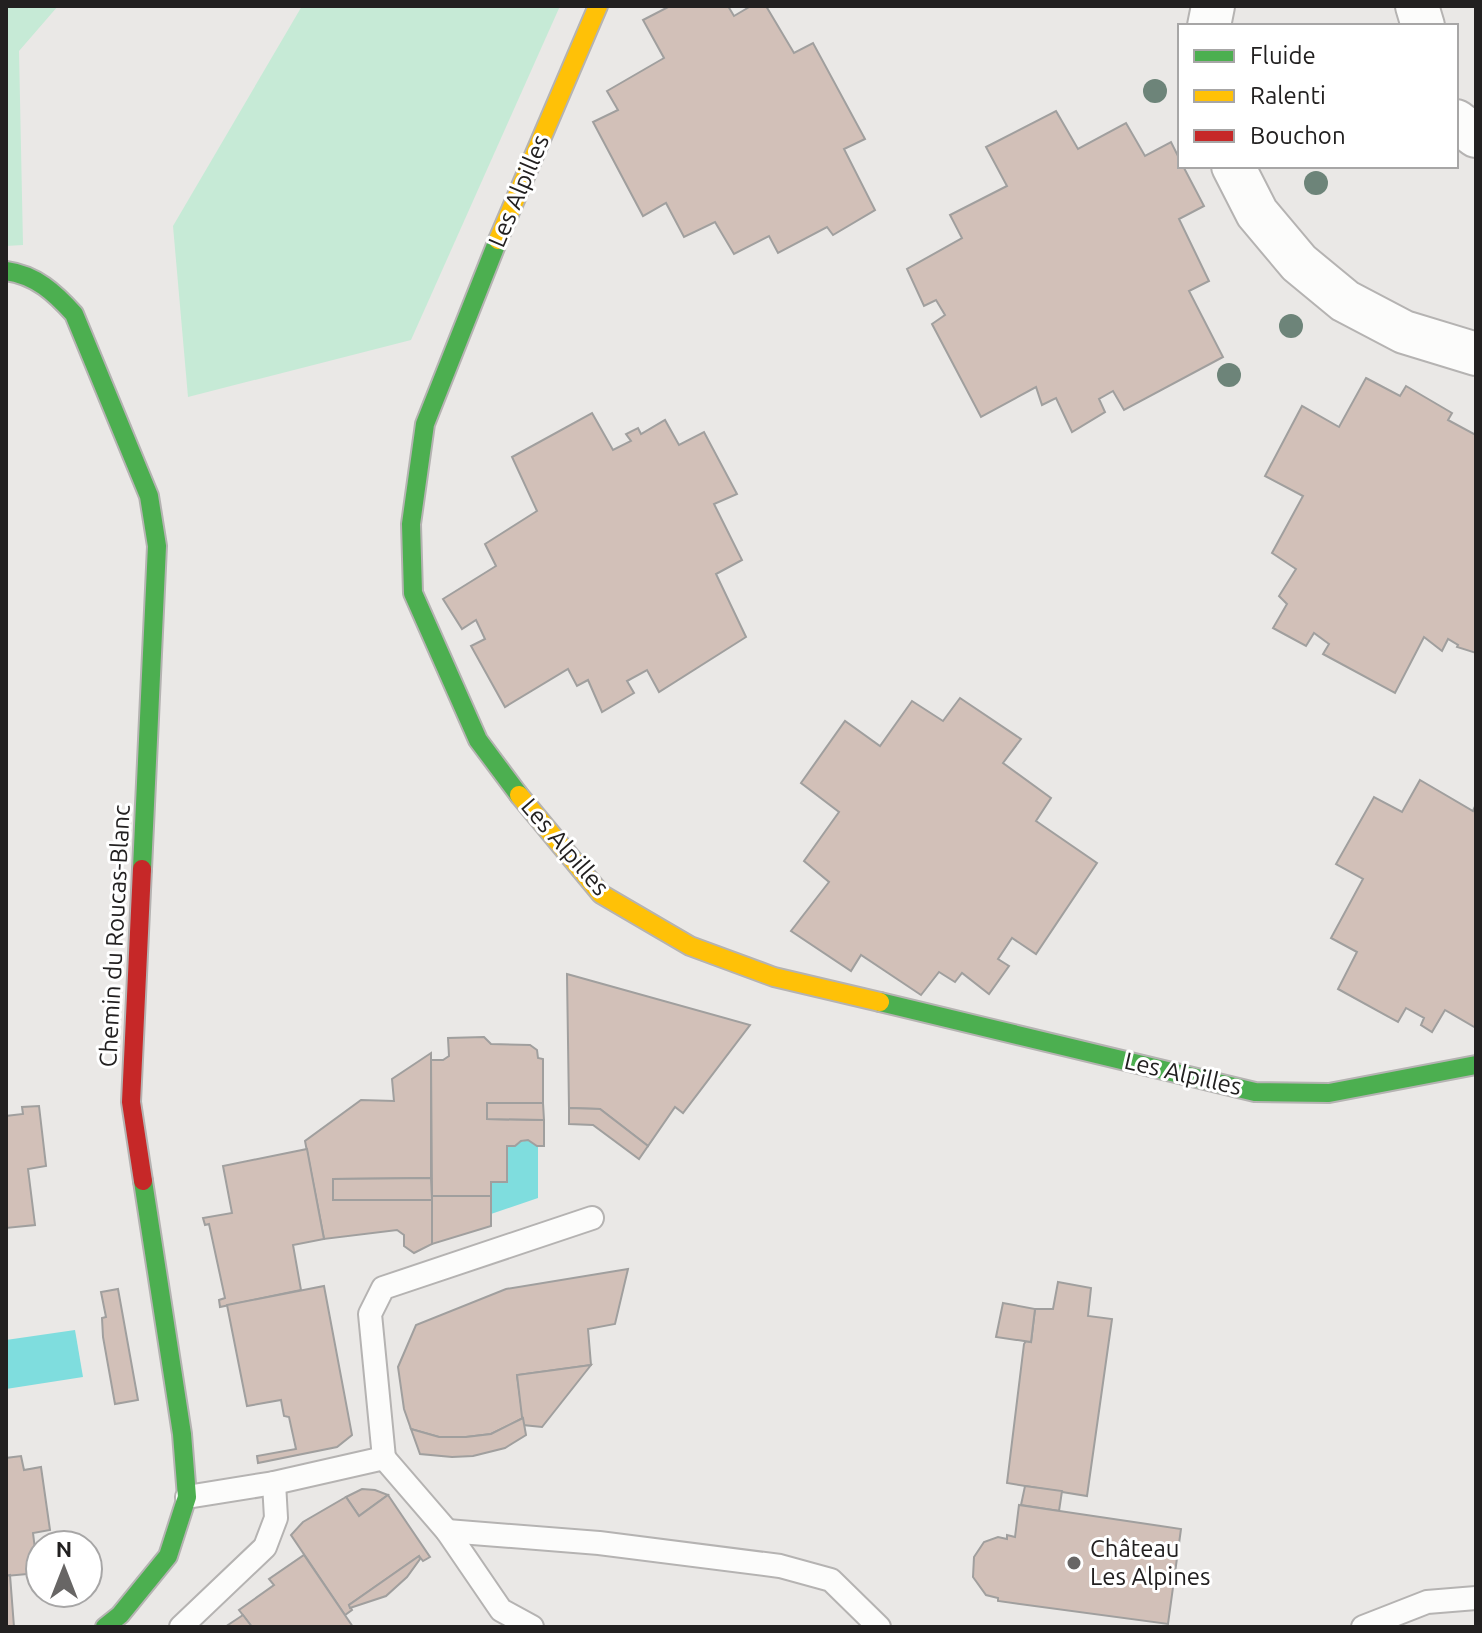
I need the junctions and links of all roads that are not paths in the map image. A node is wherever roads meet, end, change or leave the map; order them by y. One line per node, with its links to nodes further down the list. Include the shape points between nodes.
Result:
1 (598, 6): 7 (street, Les Alpilles, via 425,424 411,524 413,593 478,740 544,828 601,894 690,946 774,977 1255,1092 1329,1093)
2 (1458, 122): 3 (street)
3 (1476, 136)
4 (1234, 168): 6 (street, via 1257,213 1299,263 1345,301 1404,332)
5 (6, 271): 11 (street, Chemin du Roucas-Blanc, via 33,278 74,314 149,496 157,546 131,1102)
6 (1476, 354)
7 (1476, 1065)
8 (592, 1218): 9 (lane, via 383,1288 370,1314)
9 (384, 1458): 10 (lane); 12 (lane)
10 (274, 1483): 11 (lane); 15 (lane, via 276,1518 265,1547)
11 (187, 1497): 14 (street, Chemin du Roucas-Blanc, via 168,1556)
12 (447, 1531): 16 (lane, via 501,1610); 17 (lane, via 780,1566 831,1580)
13 (1476, 1598): 18 (lane, via 1427,1602)
14 (105, 1627)
15 (181, 1627)
16 (532, 1627)
17 (879, 1627)
18 (1363, 1627)

